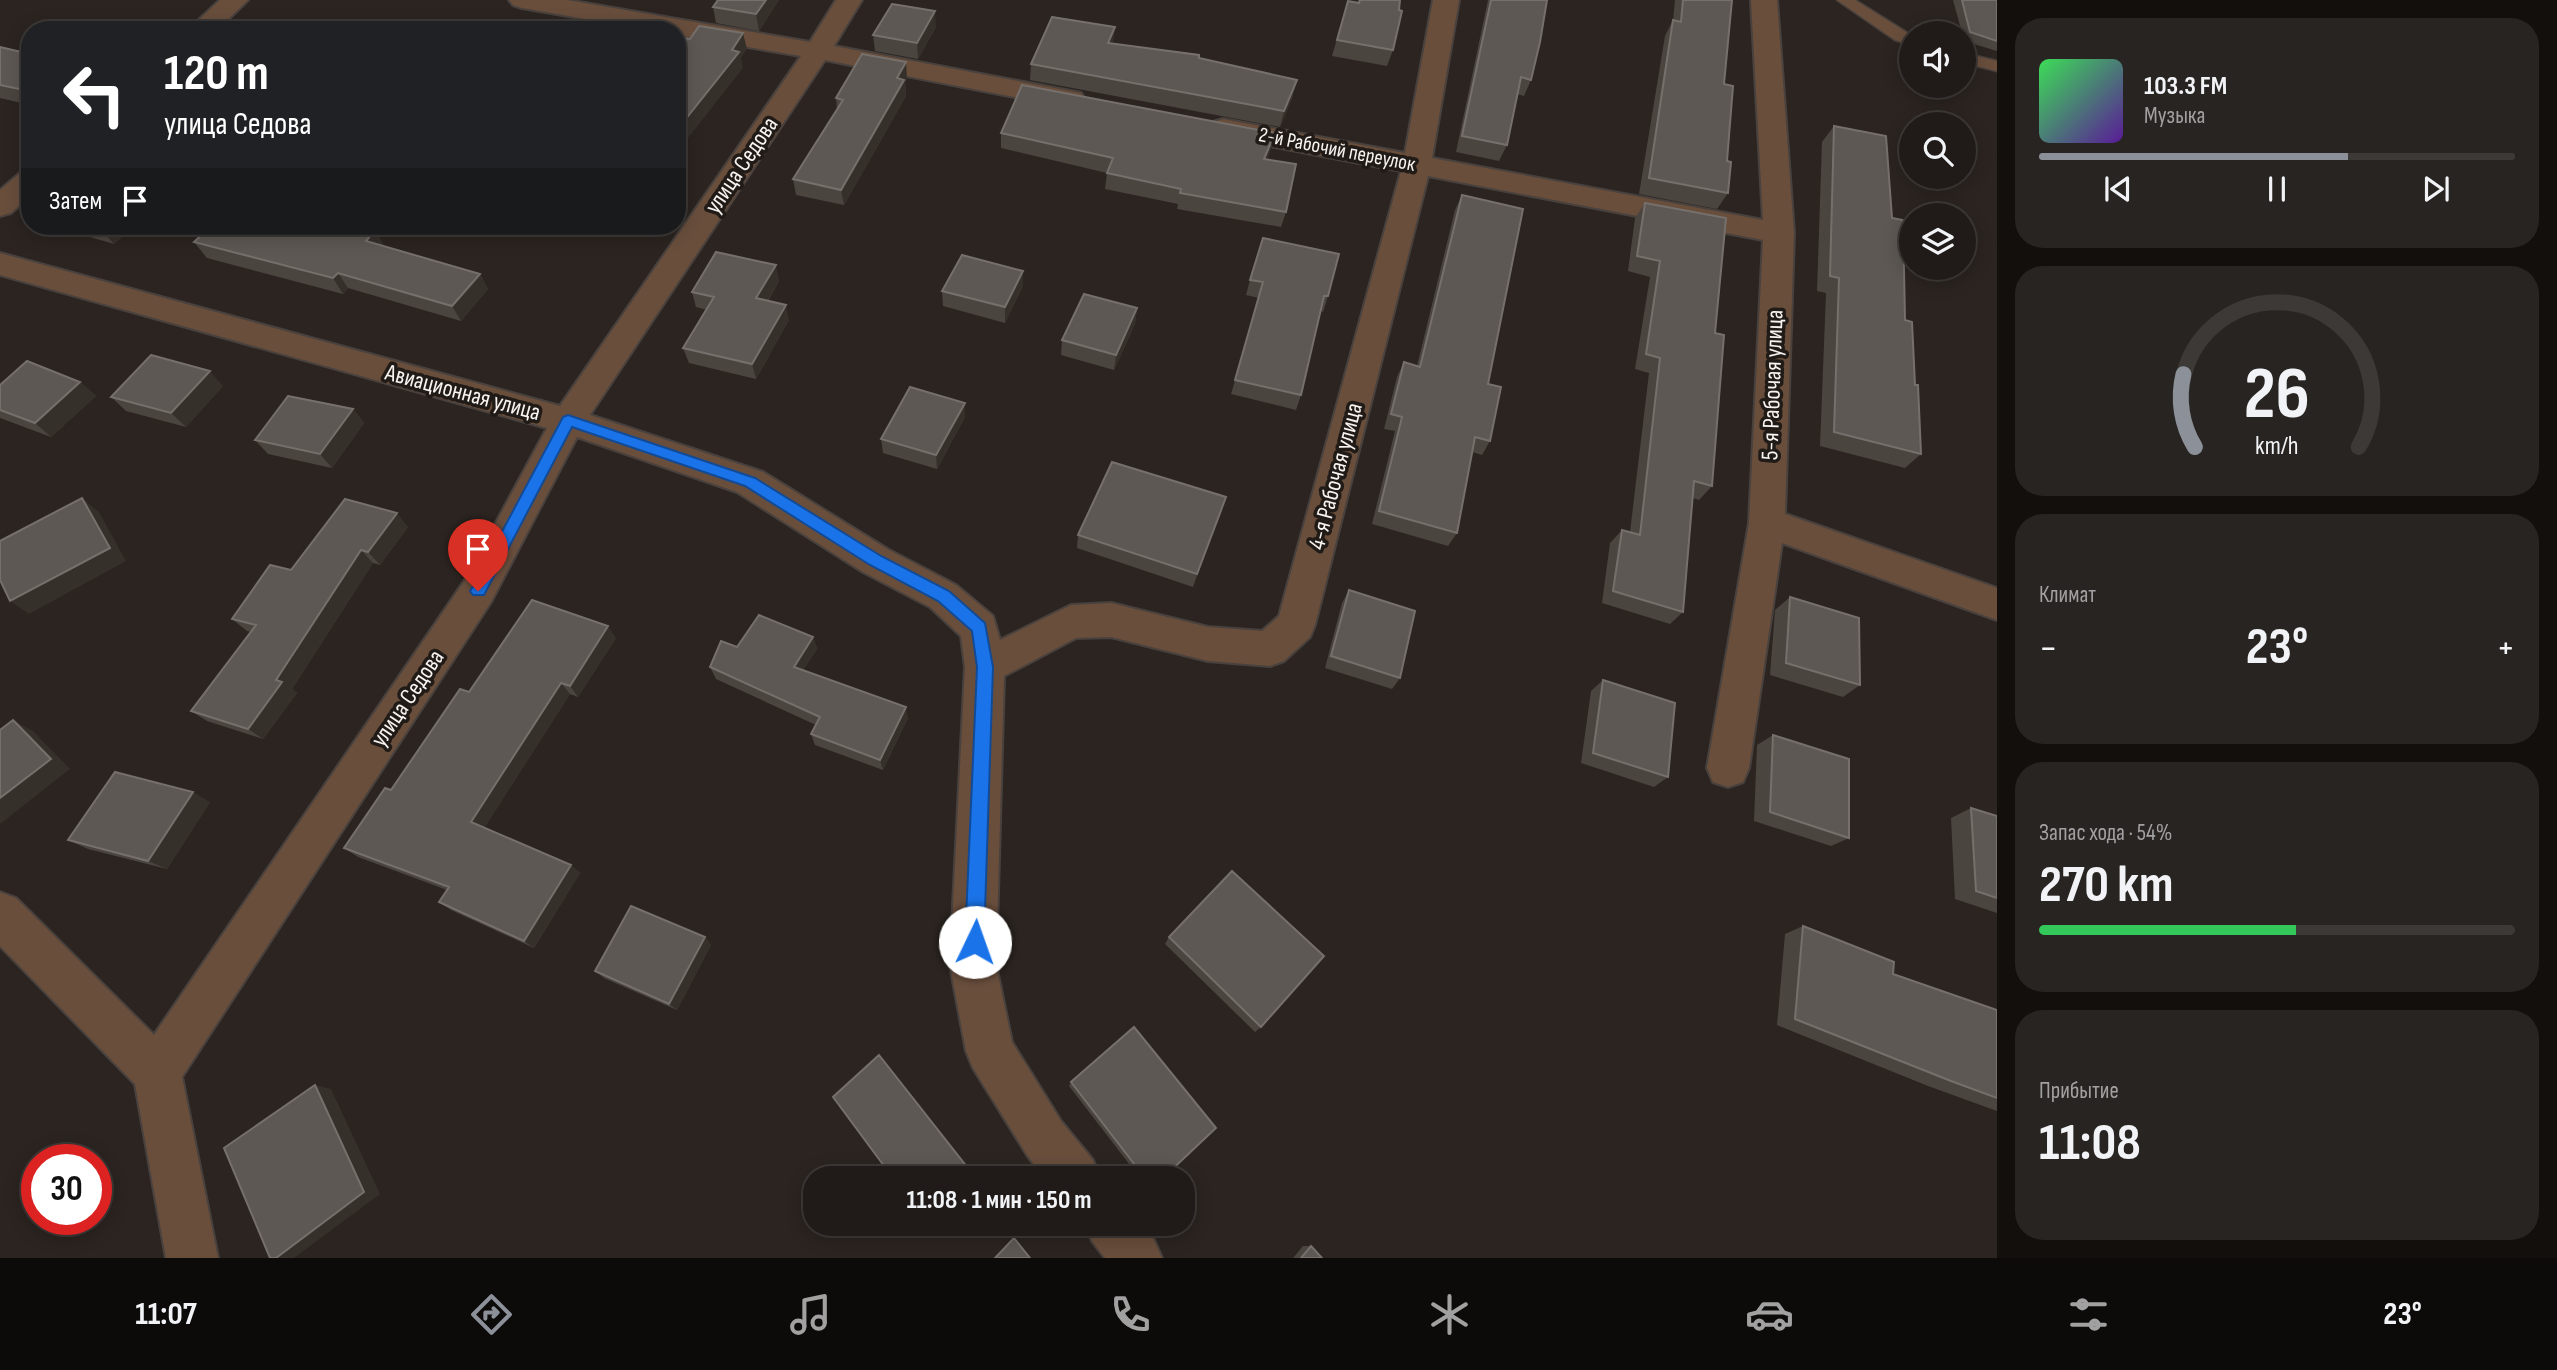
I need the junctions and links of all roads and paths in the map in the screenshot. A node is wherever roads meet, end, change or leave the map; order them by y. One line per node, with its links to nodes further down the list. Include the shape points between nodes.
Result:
1 (235, 0): 7 (street)
2 (523, 0): 8 (street)
3 (849, 0): 11 (street, улица Седова)
4 (1446, 0): 16 (street, 4-я Рабочая улица)
5 (1764, 0): 19 (street, 5-я Рабочая улица)
6 (1845, 0): 10 (lane)
7 (211, 21)
8 (644, 21)
9 (686, 28): 11 (street)
10 (1899, 36)
11 (818, 51): 14 (street); 21 (street, улица Седова)
12 (1976, 61): 13 (lane)
13 (1997, 66)
14 (1090, 103)
15 (1199, 123): 16 (street, 2-й Рабочий переулок)
16 (1417, 164): 19 (street, 2-й Рабочий переулок); 24 (street, 4-я Рабочая улица, via 1296,625 1270,649 1208,644 1111,620 1071,622)
17 (21, 188): 18 (street)
18 (0, 206)
19 (1779, 233): 22 (street, 5-я Рабочая улица)
20 (0, 264): 21 (street, Авиационная улица)
21 (568, 421): 24 (street, Авиационная улица, via 750,482 876,561 943,596 979,628); 27 (street, улица Седова, via 478,591)
22 (1767, 523): 23 (street); 25 (street, 5-я Рабочая улица)
23 (1997, 604)
24 (985, 667): 28 (street, Авиационная улица, via 973,965 990,1051)
25 (1728, 768)
26 (0, 914): 27 (street)
27 (157, 1072): 30 (street)
28 (1066, 1166)
29 (1120, 1236): 31 (street)
30 (192, 1258)
31 (1136, 1258)

